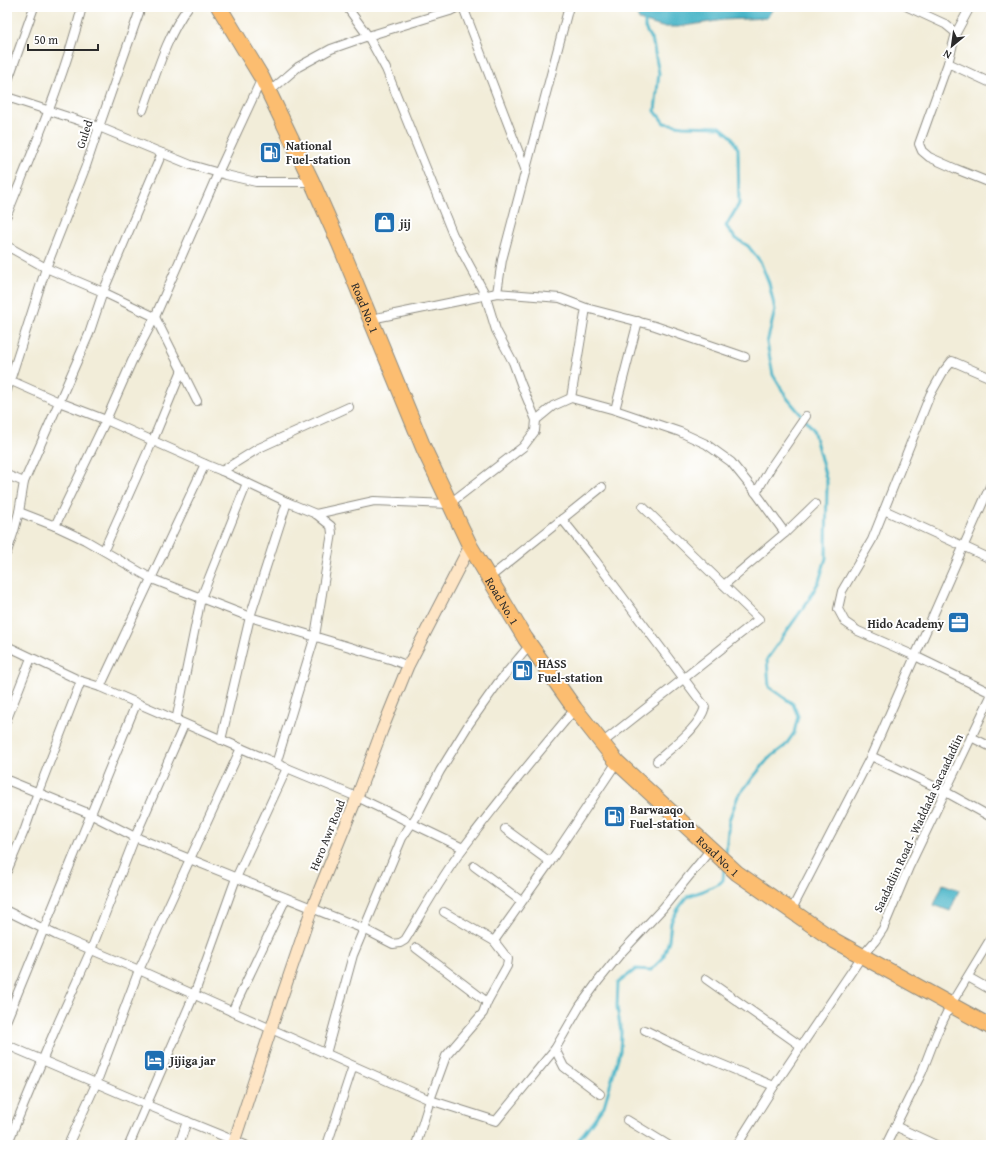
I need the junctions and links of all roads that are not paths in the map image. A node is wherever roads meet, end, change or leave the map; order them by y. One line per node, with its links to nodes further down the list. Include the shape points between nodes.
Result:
1 (34, 7): 17 (street)
2 (82, 7): 22 (street, via 65,67)
3 (141, 7): 23 (street, Guled)
4 (188, 7): 21 (street, via 167,46)
5 (219, 7): 16 (highway, Road No. 1)
6 (347, 7): 14 (street)
7 (458, 7): 11 (street)
8 (463, 7): 25 (street)
9 (908, 7): 13 (street, via 945,24)
10 (970, 7): 13 (street)
11 (448, 9): 14 (street)
12 (568, 10): 25 (street)
13 (956, 33): 15 (street)
14 (368, 36): 19 (street, via 331,49 298,67); 34 (street, via 386,69 454,235)
15 (948, 63): 18 (street); 28 (street, via 919,144 929,157)
16 (262, 78): 19 (highway, Road No. 1); 26 (street)
17 (7, 83)
18 (991, 83)
19 (269, 92): 27 (highway, Road No. 1)
20 (7, 97): 22 (street)
21 (143, 110)
22 (48, 111): 23 (street); 29 (street)
23 (99, 127): 24 (street); 31 (street, Guled)
24 (162, 153): 26 (street); 32 (street)
25 (526, 171): 33 (street, via 502,260)
26 (218, 173): 27 (street, via 256,182); 36 (street)
27 (312, 182): 37 (highway, Road No. 1)
28 (991, 183)
29 (7, 215)
30 (7, 246): 31 (street)
31 (46, 268): 32 (street); 42 (street, Guled)
32 (103, 292): 36 (street); 46 (street, via 90,334)
33 (497, 292): 34 (street); 35 (street, via 560,298)
34 (485, 294): 37 (street); 51 (street, via 496,330 513,362)
35 (586, 308): 38 (street); 44 (street)
36 (155, 317): 40 (street); 50 (street)
37 (372, 319): 62 (highway, Road No. 1)
38 (638, 321): 39 (street); 48 (street)
39 (745, 357)
40 (182, 370): 45 (street); 52 (street)
41 (991, 378): 65 (street, via 952,361 943,372 930,395)
42 (9, 380): 43 (street, Guled); 46 (street)
43 (7, 390)
44 (571, 398): 48 (street); 51 (street, via 553,406)
45 (197, 401)
46 (59, 402): 50 (street); 56 (street)
47 (349, 407): 54 (street, via 259,448)
48 (615, 410): 60 (street, via 680,432 706,444 731,462)
49 (806, 416): 60 (street)
50 (106, 420): 52 (street); 69 (street)
51 (536, 420): 62 (street, via 535,431 523,447)
52 (153, 440): 53 (street); 73 (street)
53 (205, 464): 54 (street); 76 (street)
54 (222, 471): 57 (street)
55 (7, 475): 56 (street)
56 (24, 482): 66 (street)
57 (247, 483): 61 (street); 79 (street)
58 (991, 484): 72 (street)
59 (602, 487): 68 (street)
60 (756, 493): 70 (street)
61 (287, 502): 67 (street); 80 (street)
62 (449, 504): 67 (street, via 374,501); 71 (highway, Road No. 1)
63 (816, 504): 70 (street)
64 (643, 507): 78 (street)
65 (884, 510): 72 (street); 84 (street, via 872,540 842,591 838,609 845,622 858,631)
66 (19, 512): 69 (street); 74 (street)
67 (316, 514): 81 (street, via 331,526 332,533)
68 (562, 519): 77 (street); 87 (street)
69 (55, 526): 73 (street)
70 (785, 533): 78 (street)
71 (470, 546): 77 (highway, Road No. 1); 86 (main road, Hero Awr Road)
72 (963, 547): 75 (street); 84 (street)
73 (104, 550): 76 (street)
74 (7, 552)
75 (991, 559)
76 (152, 578): 79 (street); 89 (street)
77 (489, 578): 82 (highway, Road No. 1)
78 (724, 585): 87 (street, via 759,619)
79 (201, 598): 80 (street); 94 (street)
80 (250, 617): 81 (street); 97 (street)
81 (315, 636): 86 (street); 104 (street)
82 (530, 645): 92 (highway, Road No. 1); 112 (street, via 498,683 469,724)
83 (7, 646): 85 (street)
84 (915, 656): 90 (street); 101 (street)
85 (31, 658): 88 (street); 93 (street)
86 (408, 666): 109 (main road, Hero Awr Road)
87 (683, 678): 98 (street); 102 (street, via 705,707 703,715 696,725)
88 (81, 681): 89 (street); 108 (street)
89 (100, 688): 91 (street)
90 (991, 694): 96 (street, Saadadiin Road - Waddada Sacaadadiin)
91 (136, 704): 94 (street); 110 (street)
92 (575, 709): 98 (highway, Road No. 1); 115 (street)
93 (7, 718)
94 (176, 721): 95 (street)
95 (184, 724): 97 (street); 114 (street)
96 (971, 737): 99 (street); 107 (street, Saadadiin Road - Waddada Sacaadadiin)
97 (221, 740): 100 (street)
98 (602, 743): 103 (highway, Road No. 1)
99 (991, 747)
100 (241, 748): 104 (street); 117 (street)
101 (871, 756): 107 (street); 126 (street)
102 (656, 761)
103 (617, 762): 116 (highway, Road No. 1); 118 (street)
104 (276, 764): 105 (street)
105 (287, 768): 109 (street); 121 (street)
106 (7, 780): 108 (street)
107 (944, 791): 111 (street); 134 (street, Saadadiin Road - Waddada Sacaadadiin, via 883,929)
108 (38, 792): 110 (street); 120 (street)
109 (357, 796): 112 (street); 124 (main road, Hero Awr Road)
110 (90, 814): 114 (street); 128 (street)
111 (991, 817)
112 (412, 823): 115 (street); 129 (street, via 402,838)
113 (505, 829): 118 (street)
114 (135, 838): 117 (street); 133 (street)
115 (463, 848): 129 (street, via 405,940 393,944)
116 (711, 848): 126 (highway, Road No. 1, via 737,873); 149 (street, via 663,908 599,980 580,1006)
117 (190, 859): 121 (street); 135 (street)
118 (550, 862): 123 (street)
119 (474, 866): 123 (street)
120 (7, 871)
121 (236, 878): 122 (street); 139 (street)
122 (286, 898): 124 (street); 142 (street)
123 (521, 901): 131 (street)
124 (312, 908): 129 (street); 145 (main road, Hero Awr Road)
125 (7, 911): 128 (street)
126 (791, 911): 134 (highway, Road No. 1)
127 (444, 912): 131 (street)
128 (44, 928): 133 (street); 143 (street)
129 (364, 929): 150 (street, via 353,955)
130 (991, 938): 136 (street)
131 (494, 941): 140 (street, via 508,959 507,966)
132 (416, 948): 140 (street)
133 (91, 950): 135 (street); 151 (street)
134 (862, 956): 141 (highway, Road No. 1); 148 (street, Saadadiin Road - Waddada Sacaadadiin)
135 (139, 970): 139 (street); 153 (street)
136 (968, 977): 138 (street); 141 (street)
137 (706, 979): 148 (street)
138 (991, 990)
139 (194, 996): 142 (street); 157 (street)
140 (487, 1002): 156 (street, via 483,1013 446,1056)
141 (951, 1004): 144 (highway, Road No. 1); 160 (street, via 922,1072)
142 (232, 1012): 145 (street)
143 (7, 1019)
144 (991, 1027)
145 (271, 1029): 150 (street); 161 (main road, Hero Awr Road)
146 (645, 1030): 154 (street)
147 (7, 1045): 151 (street)
148 (802, 1046): 154 (street, Saadadiin Road - Waddada Sacaadadiin)
149 (555, 1049): 155 (street, via 564,1067); 156 (street, via 496,1121)
150 (326, 1054): 152 (street)
151 (43, 1060): 153 (street); 162 (street)
152 (353, 1066): 156 (street); 166 (street)
153 (96, 1084): 157 (street); 163 (street)
154 (774, 1086): 169 (street, Saadadiin Road - Waddada Sacaadadiin)
155 (600, 1094)
156 (430, 1100): 167 (street)
157 (147, 1105): 159 (street); 164 (street)
158 (627, 1120): 168 (street)
159 (187, 1121): 161 (street); 165 (street)
160 (895, 1126): 170 (street); 171 (street)
161 (237, 1144)
162 (7, 1145)
163 (68, 1145)
164 (129, 1145)
165 (179, 1145)
166 (327, 1145)
167 (416, 1145)
168 (668, 1145)
169 (737, 1145)
170 (886, 1145)
171 (936, 1145)

